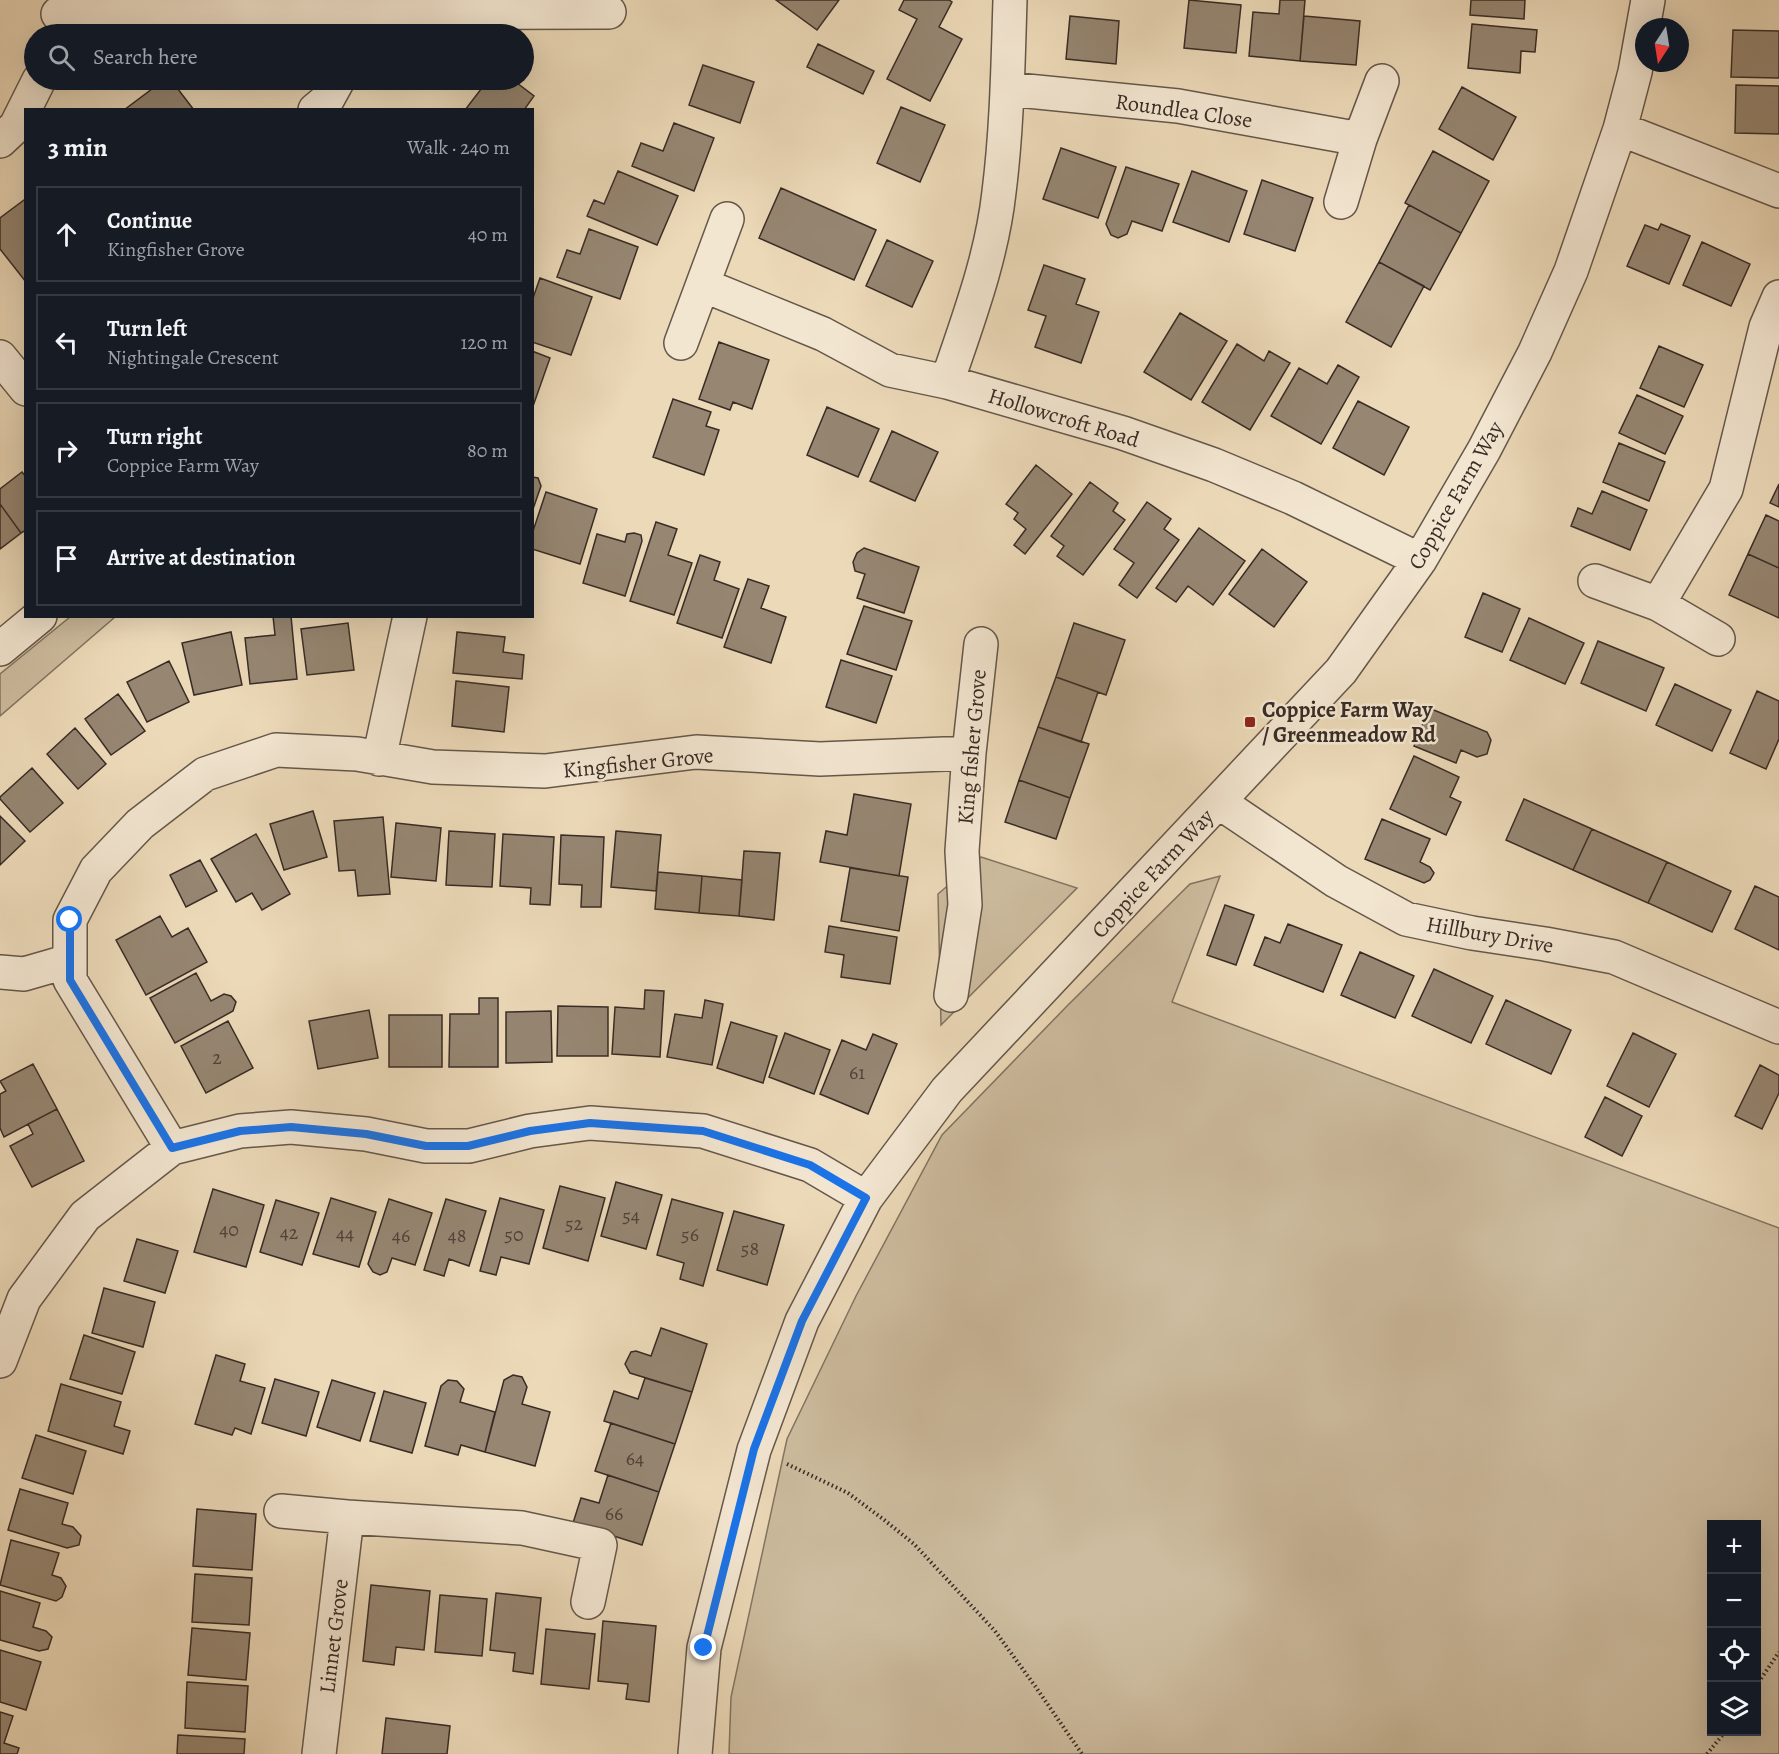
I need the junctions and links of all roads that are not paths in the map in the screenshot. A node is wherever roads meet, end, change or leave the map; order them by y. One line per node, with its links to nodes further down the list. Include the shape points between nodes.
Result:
1 (1010, 0): 7 (street)
2 (1648, 0): 13 (street, Coppice Farm Way)
3 (609, 12): 5 (street)
4 (56, 16): 5 (street)
5 (347, 23)
6 (1383, 81): 14 (street)
7 (1007, 88): 14 (street, Roundlea Close, via 1178,106); 23 (street, via 999,193 988,251)
8 (34, 90): 10 (street)
9 (332, 90): 11 (street)
10 (25, 108)
11 (317, 108)
12 (24, 110): 15 (street, via 16,126)
13 (1620, 129): 16 (street); 25 (street, Coppice Farm Way, via 1571,271 1535,352)
14 (1360, 139): 17 (street)
15 (0, 141)
16 (1779, 191)
17 (1341, 202)
18 (727, 219): 19 (street)
19 (703, 285): 21 (street); 23 (street, Hollowcroft Road, via 823,334 890,370)
20 (1779, 297): 27 (street, via 1766,327 1725,489)
21 (681, 343)
22 (0, 357): 24 (street)
23 (947, 382): 25 (street, Hollowcroft Road, via 1123,433 1214,465 1293,498)
24 (24, 387)
25 (1420, 560): 35 (street, Coppice Farm Way, via 1341,671)
26 (1595, 581): 27 (street)
27 (1658, 604): 30 (street)
28 (38, 618): 32 (street)
29 (411, 618): 34 (street)
30 (1718, 639)
31 (981, 644): 33 (street, King fisher Grove)
32 (0, 649)
33 (969, 753): 34 (street, Kingfisher Grove, via 820,759 696,752 545,771 432,767); 38 (street, King fisher Grove, via 962,851 965,906)
34 (379, 759): 36 (street, Kingfisher Grove, via 357,754 276,750 205,774 140,824 96,870 70,920)
35 (1219, 802): 39 (street, Hillbury Drive, via 1336,881 1406,919 1614,957); 41 (street, Coppice Farm Way, via 947,1090)
36 (69, 961): 37 (street, via 24,974); 40 (street, Kingfisher Grove, via 70,980)
37 (0, 972)
38 (951, 995)
39 (1779, 1027)
40 (172, 1148): 41 (street, via 240,1131 291,1127 366,1134 426,1146 468,1146 530,1131 590,1123 703,1131 810,1165); 42 (street, via 85,1216 24,1299)
41 (866, 1198): 48 (street, Coppice Farm Way, via 802,1321 754,1449 704,1648)
42 (11, 1305): 43 (street)
43 (0, 1362)
44 (280, 1510): 45 (street)
45 (347, 1518): 46 (street, via 522,1528 600,1545); 47 (street, Linnet Grove)
46 (588, 1602)
47 (319, 1754)
48 (695, 1754)

